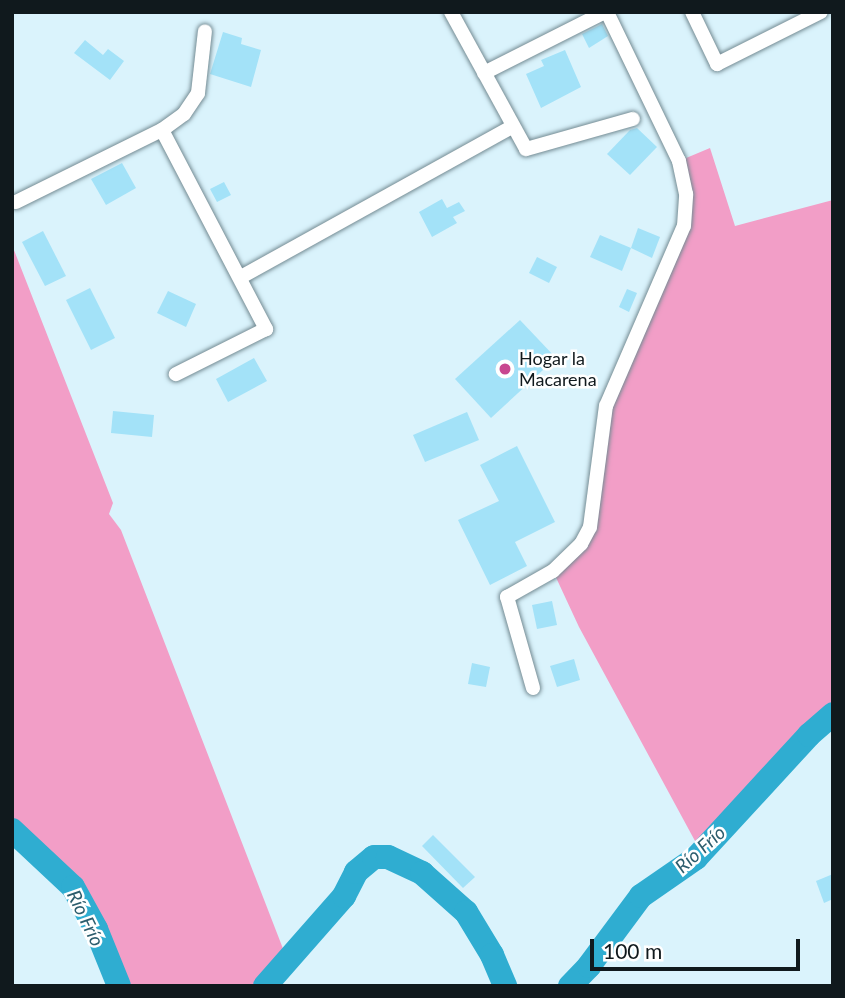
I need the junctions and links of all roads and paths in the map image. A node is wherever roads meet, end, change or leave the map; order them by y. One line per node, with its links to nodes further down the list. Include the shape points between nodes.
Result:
1 (451, 12): 7 (street)
2 (606, 12): 7 (street); 14 (street, via 679,162 686,194 684,226 606,406 590,527 581,544 553,571 507,597)
3 (692, 12): 5 (street, via 717,64)
4 (821, 12): 5 (street)
5 (800, 17)
6 (205, 31): 10 (street, via 198,93 184,114)
7 (484, 73): 9 (street)
8 (633, 119): 9 (street, via 526,149)
9 (512, 127): 12 (street)
10 (162, 130): 11 (street); 12 (street)
11 (16, 201)
12 (241, 277): 13 (street, via 266,329)
13 (176, 374)
14 (533, 688)

